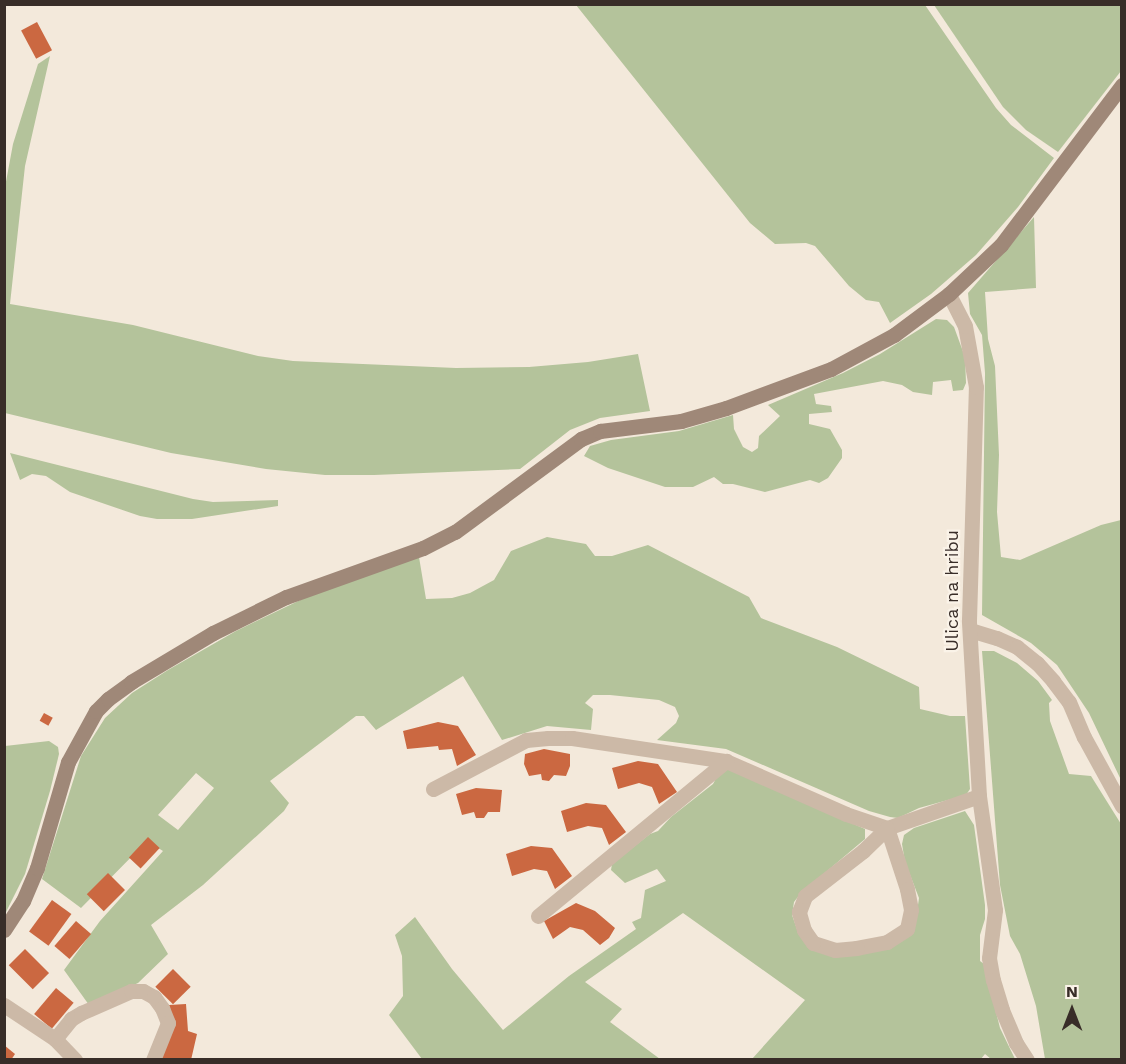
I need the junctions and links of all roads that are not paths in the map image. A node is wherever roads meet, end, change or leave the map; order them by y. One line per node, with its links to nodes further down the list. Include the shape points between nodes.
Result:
1 (1122, 85): 2 (street, via 1001,245)
2 (949, 294): 3 (street, Ulica na hribu, via 965,326 976,387); 10 (street, via 894,335 821,373 681,421 623,426 581,440 455,532 423,548 286,597 213,633 131,682 96,711 80,738 68,762 30,886)
3 (970, 630): 6 (street, Ulica na hribu); 7 (street, via 1017,647 1053,681 1069,702)
4 (726, 761): 5 (street, via 594,741 526,740); 8 (street); 9 (street)
5 (432, 789)
6 (979, 796): 8 (street); 15 (street, Ulica na hribu, via 995,910 989,958 993,980 1006,1021)
7 (1122, 806)
8 (887, 828): 8 (street, via 911,910 907,929 887,942 857,948 835,950 813,943 799,912 805,896)
9 (538, 916)
10 (4, 930)
11 (4, 1005): 12 (street)
12 (55, 1039): 13 (street); 14 (street, via 81,1013 131,991 143,991 154,997 168,1023)
13 (75, 1059)
14 (153, 1059)
15 (1027, 1059)

